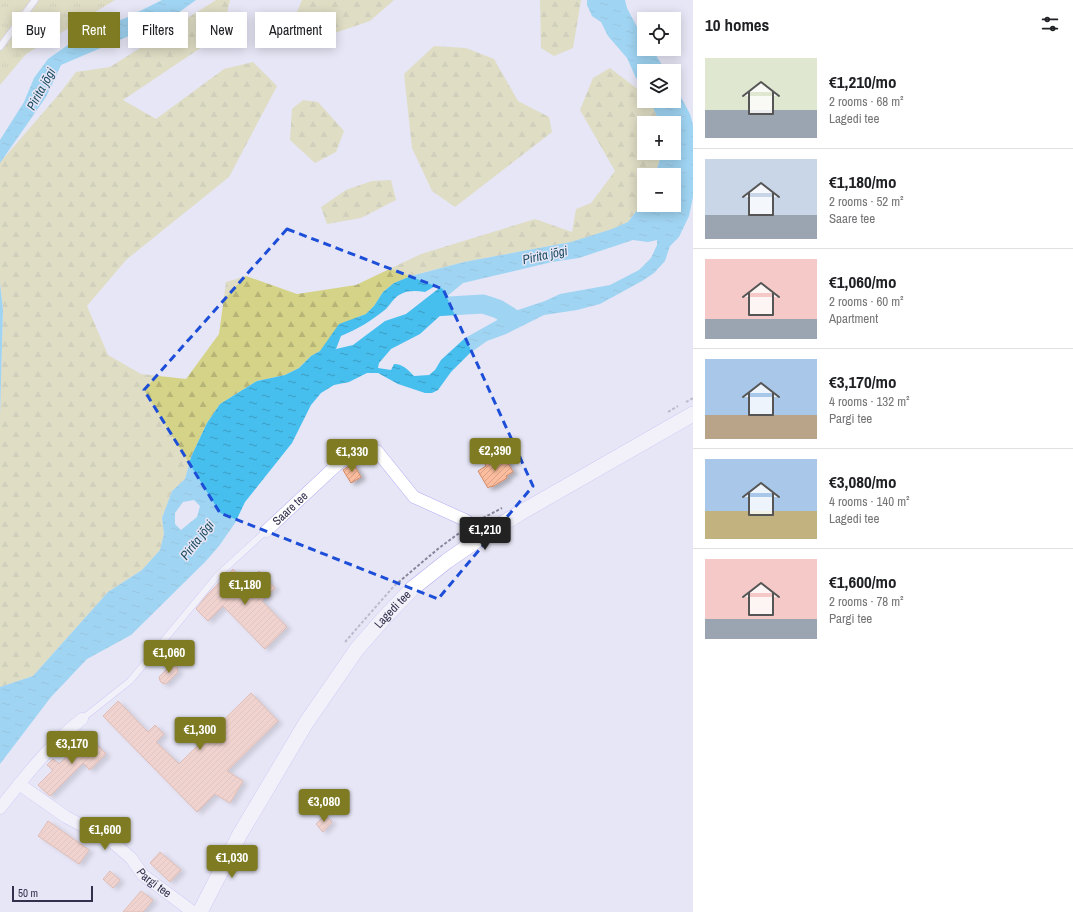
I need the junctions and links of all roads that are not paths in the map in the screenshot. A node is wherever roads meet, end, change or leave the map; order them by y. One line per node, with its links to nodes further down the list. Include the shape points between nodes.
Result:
1 (35, 0): 2 (lane)
2 (0, 46)
3 (693, 414): 5 (street, Lagedi tee)
4 (266, 531): 5 (street, Saare tee, via 340,462 364,448 377,451 414,496 473,524); 6 (lane, via 218,575 130,681)
5 (486, 534): 10 (street, Lagedi tee, via 414,588 384,617 357,650 306,723 240,834)
6 (82, 719): 7 (street, via 65,732)
7 (19, 784): 8 (street); 9 (street, Pargi tee, via 66,817 110,840 131,858 143,874)
8 (0, 808)
9 (193, 912)
10 (200, 912)

